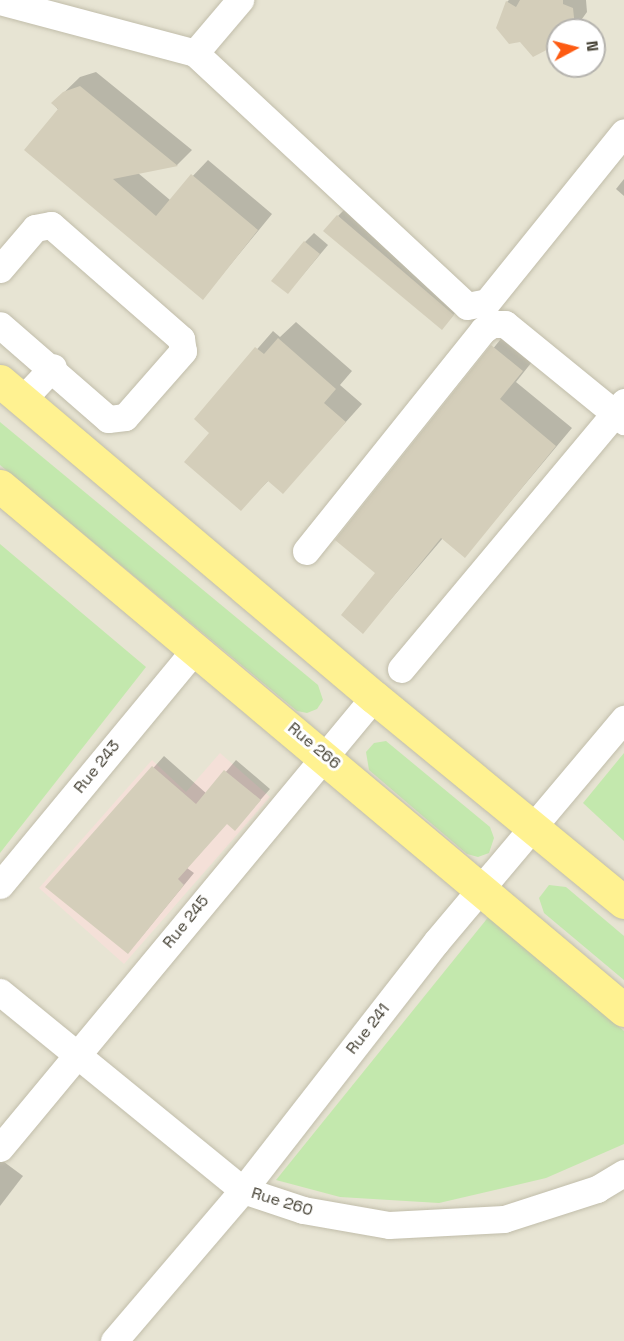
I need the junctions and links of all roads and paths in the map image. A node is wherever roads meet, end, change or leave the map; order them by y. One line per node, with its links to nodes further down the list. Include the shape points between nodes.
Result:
1 (240, 0): 3 (street)
2 (0, 1): 3 (street)
3 (195, 53): 4 (street, via 467,306 488,302)
4 (624, 132)
5 (0, 269): 7 (street, via 35,228 51,225 181,339 183,351 157,384 117,419 108,419)
6 (0, 325): 7 (street)
7 (53, 367): 8 (street)
8 (11, 391): 14 (main road)
9 (621, 412): 11 (street, via 505,324 492,324 483,330); 13 (street)
10 (0, 486): 12 (main road, Rue 266)
11 (306, 551)
12 (195, 649): 16 (main road, Rue 266); 18 (street, Rue 243)
13 (401, 669)
14 (374, 697): 16 (street, Rue 245); 17 (main road)
15 (624, 719): 17 (street, Rue 241)
16 (324, 754): 19 (main road, Rue 266); 23 (street, Rue 245)
17 (533, 829): 19 (street, Rue 241); 20 (main road)
18 (0, 885)
19 (483, 890): 22 (main road, Rue 266); 26 (street, Rue 241, via 436,942)
20 (624, 902)
21 (0, 992): 23 (street, Rue 260)
22 (624, 1010)
23 (77, 1055): 24 (street, Rue 245); 26 (street, Rue 260)
24 (0, 1148)
25 (624, 1173): 26 (street, Rue 260, via 597,1189 504,1219 389,1225 303,1210)
26 (243, 1190): 27 (street, Rue 241)
27 (114, 1341)

